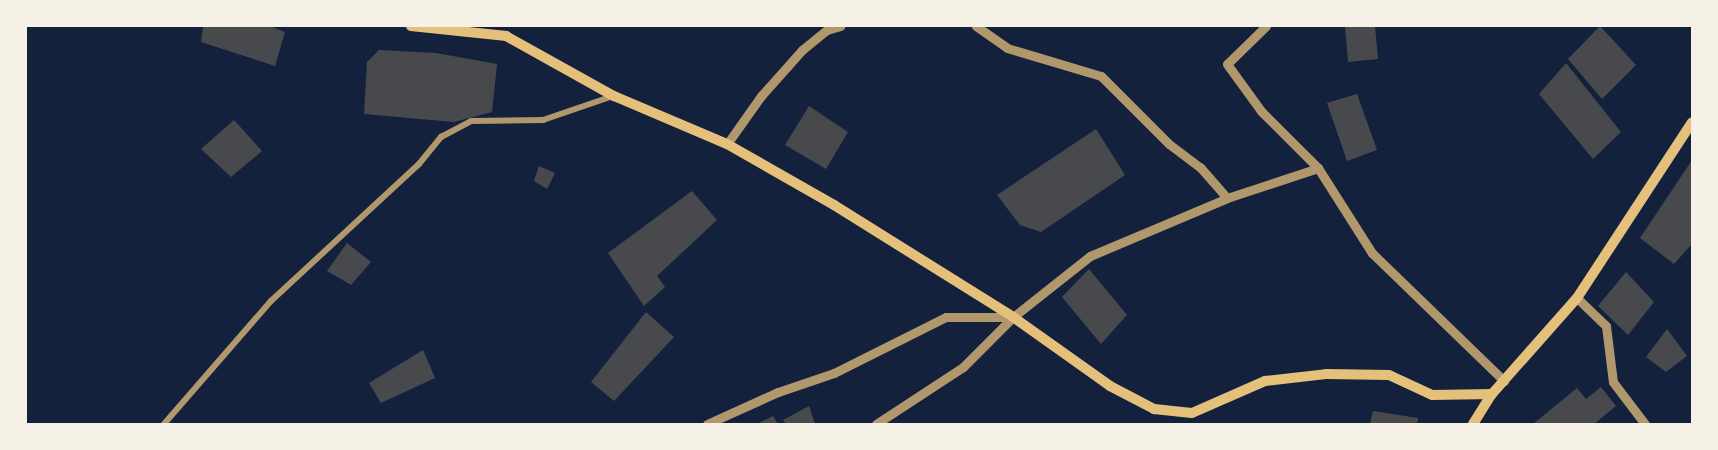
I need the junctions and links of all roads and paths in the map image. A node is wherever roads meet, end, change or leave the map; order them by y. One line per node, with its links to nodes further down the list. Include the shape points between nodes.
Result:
1 (411, 26): 5 (main road, via 506,36)
2 (840, 26): 7 (street, via 827,30 802,50 761,96)
3 (976, 26): 9 (street, via 1007,48 1101,76 1169,144 1200,167)
4 (1266, 26): 8 (street, via 1227,64 1260,111)
5 (614, 96): 7 (main road); 14 (street, via 543,120 471,122 441,137 418,164 272,301)
6 (1692, 122): 10 (main road)
7 (727, 144): 11 (main road)
8 (1318, 168): 9 (street); 12 (street, via 1372,254)
9 (1227, 198): 11 (street, via 1090,256)
10 (1577, 298): 12 (main road); 18 (street, via 1606,326 1613,382)
11 (1013, 317): 13 (main road, via 1110,386 1154,409 1192,413 1265,381 1326,374 1389,375 1432,395); 15 (street, via 946,317 834,373 778,392); 16 (street, via 963,368)
12 (1504, 381): 13 (main road)
13 (1492, 394): 17 (main road)
14 (164, 424)
15 (707, 424)
16 (876, 424)
17 (1473, 424)
18 (1645, 424)

